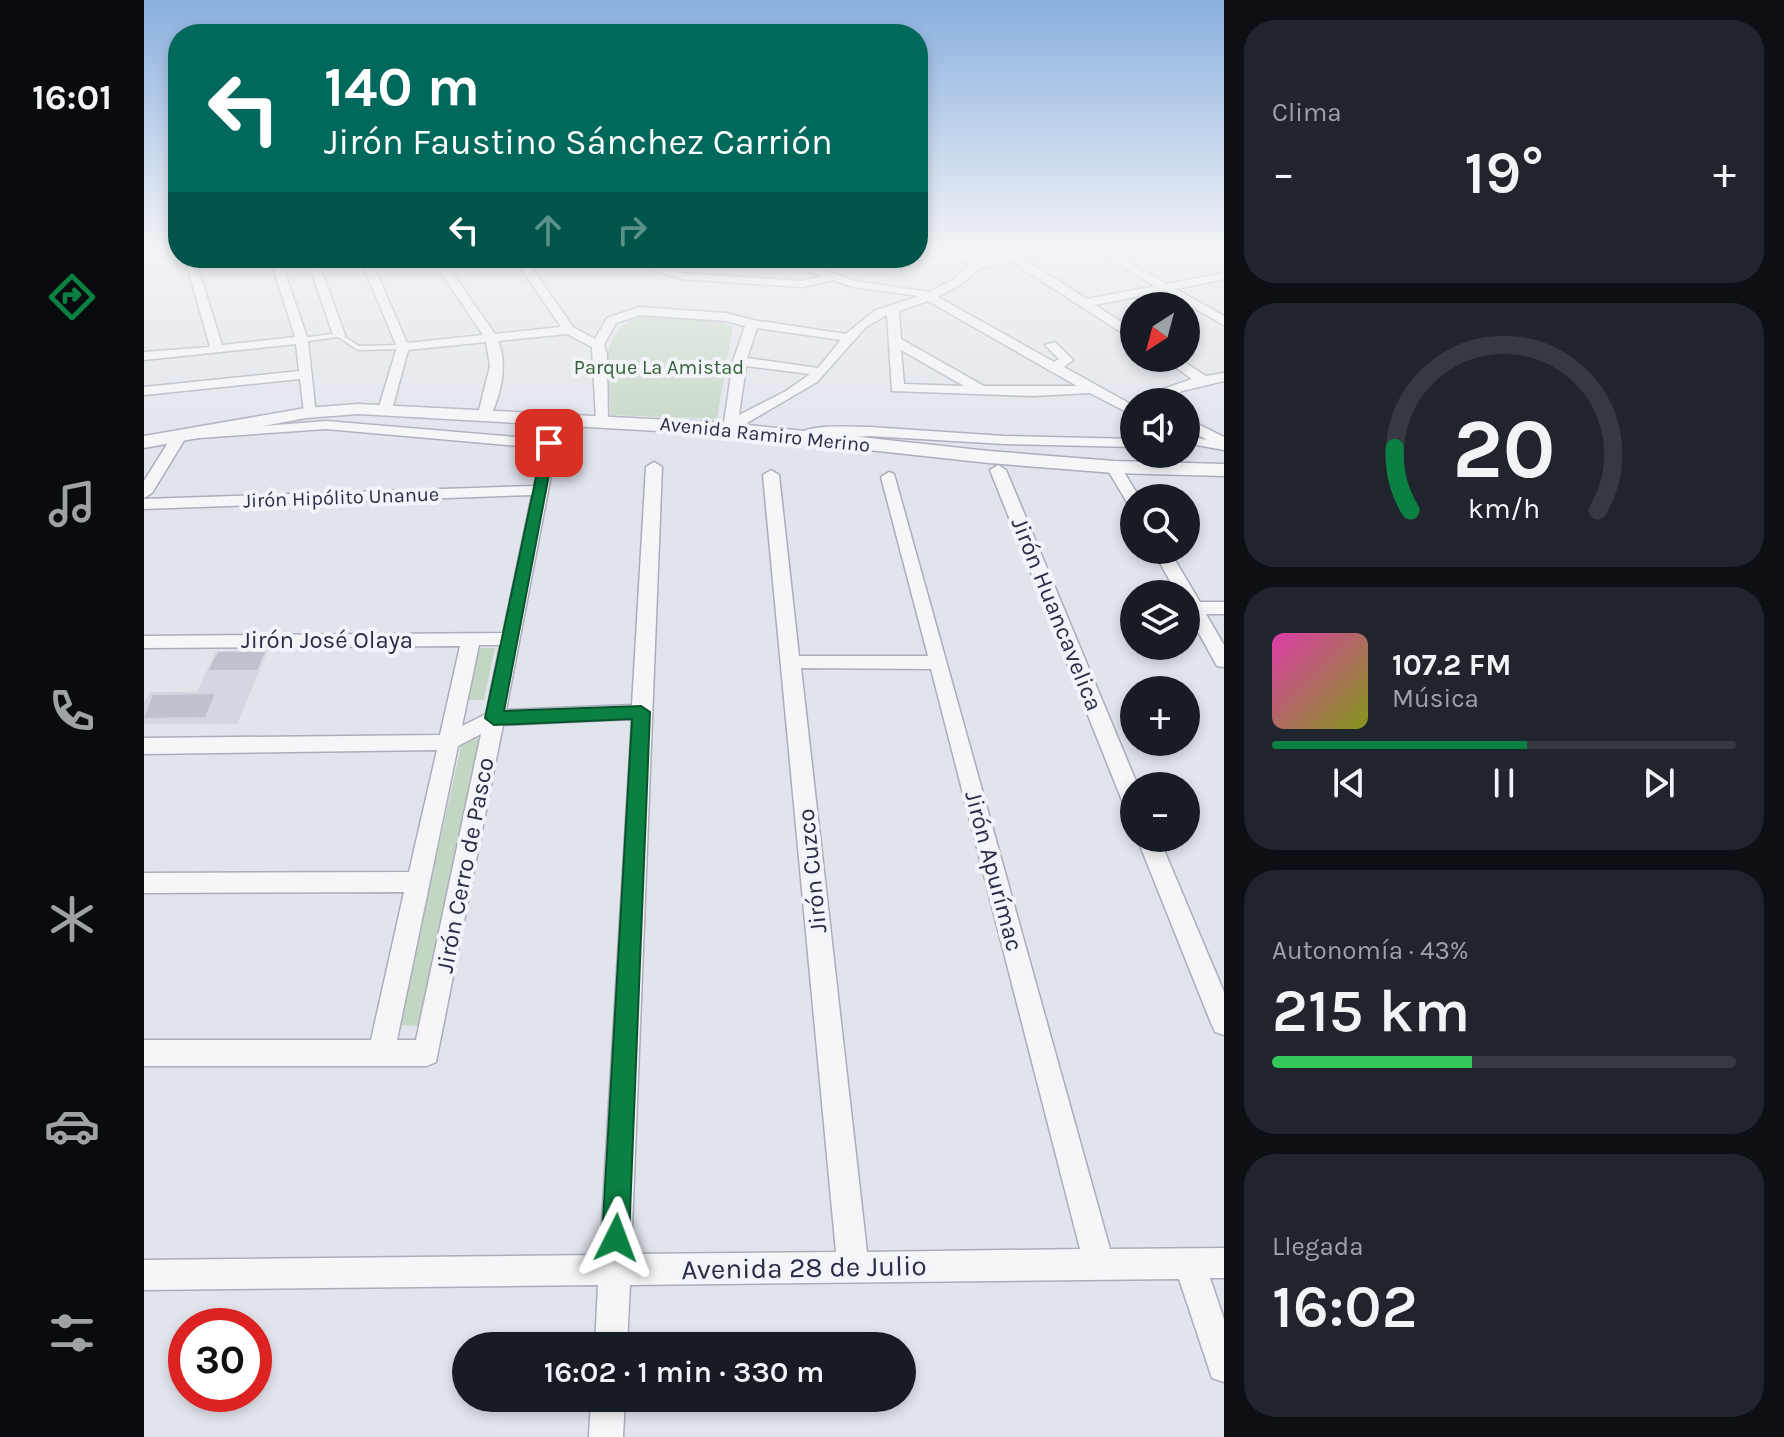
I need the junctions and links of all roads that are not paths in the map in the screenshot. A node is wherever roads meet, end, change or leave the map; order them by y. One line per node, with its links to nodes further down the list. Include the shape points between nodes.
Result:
1 (208, 317): 22 (street)
2 (294, 317): 17 (street)
3 (333, 317): 14 (street)
4 (390, 317): 21 (street)
5 (477, 317): 16 (street)
6 (560, 317): 13 (street)
7 (622, 317): 19 (street, via 611,321)
8 (726, 317): 12 (street)
9 (872, 317): 15 (street)
10 (894, 317): 18 (street)
11 (964, 317): 25 (street)
12 (752, 324): 15 (street); 24 (street)
13 (569, 330): 16 (street); 19 (street)
14 (339, 335): 17 (lane); 21 (lane, via 358,348)
15 (850, 338): 26 (street)
16 (492, 339): 21 (street); 38 (street, via 495,382)
17 (302, 340): 22 (street); 28 (street)
18 (897, 342): 34 (street); 34 (street, via 897,388)
19 (598, 345): 39 (street)
20 (1051, 345): 25 (street, via 1067,360)
21 (403, 347): 36 (street)
22 (217, 349): 23 (street)
23 (144, 356)
24 (740, 361): 26 (street); 40 (street)
25 (1052, 368): 32 (street)
26 (822, 372): 40 (street)
27 (1190, 372): 30 (street)
28 (306, 374): 33 (street); 37 (street)
29 (1223, 378): 30 (street)
30 (1204, 381): 31 (street)
31 (1179, 388)
32 (1088, 389): 34 (street); 35 (street)
33 (144, 391)
34 (982, 391)
35 (1120, 405)
36 (385, 410): 37 (street, Avenida Ramiro Merino); 38 (street, Avenida Ramiro Merino)
37 (308, 413): 41 (street, Avenida Ramiro Merino, via 290,410); 43 (street, Avenida Ramiro Merino)
38 (485, 414): 39 (street, Avenida Ramiro Merino)
39 (603, 420): 40 (street, Avenida Ramiro Merino)
40 (731, 426): 44 (street, Avenida Ramiro Merino)
41 (144, 427)
42 (1200, 430): 48 (street)
43 (183, 435): 45 (street, Avenida Ramiro Merino); 56 (street, Jirón Cerro de Pasco, via 326,425 549,443); 57 (street)
44 (801, 436): 47 (street, via 893,432); 50 (street, Avenida Ramiro Merino)
45 (144, 442)
46 (1200, 442): 48 (street)
47 (1120, 443)
48 (1224, 445)
49 (654, 467): 68 (street)
50 (1114, 467): 52 (street, Avenida Ramiro Merino); 55 (street)
51 (998, 470): 72 (street, Jirón Huancavelica)
52 (1224, 470)
53 (771, 475): 66 (street, Jirón Cuzco)
54 (889, 477): 67 (street, Jirón Apurímac)
55 (1124, 484)
56 (539, 490): 58 (street, Jirón Hipólito Unanue); 63 (street, Jirón Cerro de Pasco)
57 (144, 493)
58 (144, 504)
59 (1200, 608): 60 (street)
60 (1224, 608)
61 (1200, 619): 65 (street)
62 (471, 639): 63 (street, Jirón José Olaya); 64 (street, Jirón José Olaya); 70 (street, Jirón Cerro de Pasco)
63 (510, 639): 69 (street, Jirón Cerro de Pasco)
64 (144, 642)
65 (1224, 661)
66 (791, 662): 67 (street); 82 (street, Jirón Cuzco)
67 (939, 663): 81 (street, Jirón Apurímac)
68 (641, 712): 69 (street); 83 (street)
69 (494, 718): 70 (street); 78 (street, Jirón Cerro de Pasco, via 427,1053)
70 (449, 742): 71 (street); 74 (street, Jirón Cerro de Pasco)
71 (144, 746)
72 (1121, 772)
73 (1154, 852): 76 (street)
74 (419, 882): 75 (street); 78 (street, Jirón Cerro de Pasco)
75 (144, 883)
76 (1224, 1023)
77 (144, 1053): 78 (street)
78 (381, 1053)
79 (1189, 1263): 80 (street, Avenida 28 de Julio); 81 (street, Avenida 28 de Julio); 86 (street)
80 (1224, 1263)
81 (1099, 1264): 82 (street, Avenida 28 de Julio)
82 (853, 1267): 83 (street, Avenida 28 de Julio)
83 (614, 1269): 84 (street, Avenida 28 de Julio); 85 (street)
84 (144, 1275)
85 (612, 1332)
86 (1224, 1366)
87 (607, 1412): 88 (street)
88 (606, 1437)

